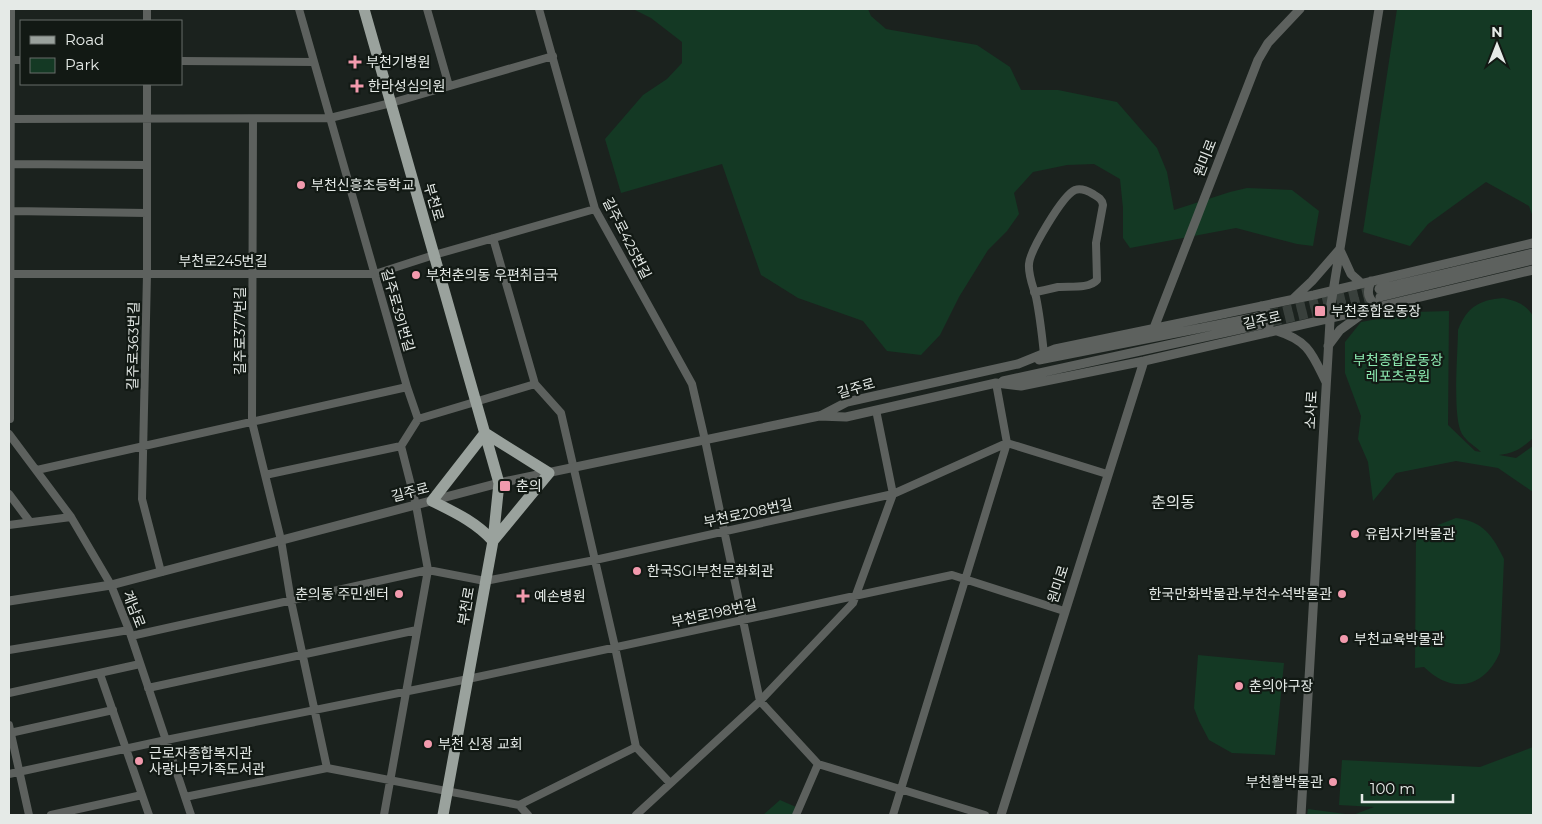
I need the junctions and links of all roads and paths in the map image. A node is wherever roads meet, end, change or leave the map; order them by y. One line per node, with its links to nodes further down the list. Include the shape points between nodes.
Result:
1 (11, 9): 9 (street)
2 (299, 9): 12 (street, 길주로391번길)
3 (364, 9): 15 (main road, 부천로)
4 (427, 9): 14 (street)
5 (539, 9): 8 (street, 길주로425번길)
6 (1300, 9): 44 (street, 원미로, via 1268,43 1258,60)
7 (1379, 9): 27 (street, 소사로)
8 (553, 56): 14 (street); 22 (street, 길주로425번길)
9 (11, 60): 10 (street); 17 (street)
10 (20, 60)
11 (182, 61): 12 (street)
12 (314, 62): 16 (street, 길주로391번길)
13 (147, 85): 18 (street, 길주로363번길)
14 (449, 86): 15 (street)
15 (391, 103): 16 (street); 29 (main road, 부천로)
16 (330, 118): 19 (street); 35 (street, 길주로391번길)
17 (10, 119): 18 (street); 20 (street)
18 (148, 119): 19 (street); 21 (street, 길주로363번길)
19 (253, 119): 34 (street, 길주로377번길)
20 (11, 164): 21 (street); 23 (street)
21 (148, 165): 24 (street, 길주로363번길)
22 (595, 209): 25 (street, 부천로245번길); 67 (street, 길주로425번길, via 692,384)
23 (11, 211): 24 (street); 32 (street)
24 (147, 213): 33 (street, 길주로363번길)
25 (493, 238): 29 (street, 부천로245번길); 55 (street)
26 (1533, 243): 36 (street, 길주로)
27 (1340, 250): 37 (street, via 1351,274); 38 (street, 소사로); 40 (street)
28 (1533, 253): 30 (street, via 1380,293)
29 (434, 255): 35 (street, 부천로245번길); 58 (main road, 부천로)
30 (1533, 260)
31 (1533, 270): 42 (street, 길주로)
32 (10, 274): 33 (street, 부천로245번길); 62 (street)
33 (147, 274): 34 (street, 부천로245번길); 69 (street, 길주로363번길)
34 (253, 274): 35 (street, 부천로245번길); 64 (street, 길주로377번길)
35 (374, 274): 56 (street, 길주로391번길)
36 (1371, 281): 37 (street, 길주로); 42 (street, via 1368,294)
37 (1361, 283): 38 (street, 길주로)
38 (1333, 291): 40 (street, 길주로); 43 (street, 소사로)
39 (1034, 292): 39 (street, via 1029,264 1037,242 1070,194 1079,190 1091,192 1100,198 1103,205 1096,243 1097,282); 48 (street)
40 (1293, 299): 41 (street, 길주로)
41 (1261, 306): 44 (street, 길주로); 46 (street, via 1268,311)
42 (1374, 308): 43 (street, 길주로); 47 (street, via 1340,330)
43 (1330, 318): 45 (street, 길주로); 47 (street, 소사로)
44 (1154, 328): 48 (street, 길주로)
45 (1277, 331): 46 (street, 길주로); 53 (street, via 1302,342 1311,352)
46 (1266, 333): 49 (street, 길주로)
47 (1328, 346): 53 (street, 소사로)
48 (1044, 354): 50 (street, 길주로)
49 (1144, 361): 51 (street, 길주로); 52 (street, 원미로)
50 (1018, 364): 54 (street, 길주로, via 1258,321); 57 (street, 길주로)
51 (1126, 364): 52 (street); 54 (street, 길주로, via 1021,386)
52 (1138, 379): 74 (street, 원미로)
53 (1326, 382): 139 (street, 소사로)
54 (996, 383): 59 (street, 길주로); 68 (street)
55 (535, 384): 58 (street); 71 (street, via 561,413)
56 (407, 387): 63 (street, 길주로391번길); 64 (street)
57 (888, 393): 59 (street, via 880,402); 61 (street, 길주로, via 847,402)
58 (476, 402): 63 (street); 65 (main road, 부천로)
59 (890, 407): 60 (street, 길주로)
60 (876, 410): 61 (street, 길주로, via 846,416); 78 (street)
61 (819, 416): 67 (street, 길주로)
62 (10, 417): 66 (street)
63 (418, 419): 70 (street)
64 (252, 422): 69 (street); 75 (street, 길주로377번길)
65 (485, 433): 73 (main road); 76 (main road, 부천로); 79 (main road)
66 (10, 434): 72 (street, 계남로)
67 (705, 440): 71 (street, 길주로); 84 (street, 길주로425번길)
68 (1007, 442): 74 (street); 78 (street, 부천로208번길); 90 (street)
69 (144, 446): 72 (street); 89 (street, 길주로363번길, via 142,499)
70 (401, 446): 75 (street); 80 (street)
71 (573, 468): 73 (street, 길주로); 87 (street)
72 (37, 470): 81 (street, 계남로)
73 (549, 473): 76 (street, 길주로); 86 (main road)
74 (1107, 474): 96 (street, 원미로)
75 (265, 475): 85 (street, 길주로377번길)
76 (499, 483): 79 (street, 길주로); 86 (main road, 부천로)
77 (9, 494): 82 (street)
78 (893, 494): 84 (street, 부천로208번길); 93 (street)
79 (432, 501): 80 (street, 길주로); 86 (main road, via 466,518)
80 (416, 505): 85 (street, 길주로); 88 (street)
81 (71, 517): 82 (street); 92 (street, 계남로)
82 (30, 522): 83 (street)
83 (9, 525)
84 (724, 530): 87 (street, 부천로208번길); 97 (street, 길주로425번길)
85 (281, 540): 89 (street, 길주로); 95 (street, 길주로377번길)
86 (492, 541): 91 (main road, 부천로)
87 (595, 560): 91 (street, 부천로208번길); 100 (street)
88 (428, 570): 91 (street); 95 (street); 98 (street)
89 (160, 572): 92 (street, 길주로)
90 (965, 578): 93 (street, 부천로198번길, via 952,575); 96 (street, 부천로198번길); 122 (street)
91 (485, 581): 105 (main road, 부천로)
92 (111, 585): 94 (street, 길주로); 99 (street, 계남로)
93 (857, 595): 97 (street, 부천로198번길); 109 (street)
94 (9, 601)
95 (291, 601): 99 (street); 102 (street, 길주로377번길)
96 (1064, 611): 138 (street, 원미로)
97 (743, 620): 100 (street, 부천로198번길); 109 (street, 길주로425번길)
98 (417, 630): 102 (street); 107 (street)
99 (130, 633): 101 (street); 103 (street, 계남로)
100 (615, 647): 105 (street, 부천로198번길); 115 (street)
101 (9, 650)
102 (303, 654): 106 (street); 111 (street, 길주로377번길)
103 (140, 664): 104 (street); 106 (street, 계남로)
104 (100, 674): 108 (street); 110 (street)
105 (468, 679): 107 (street, 부천로198번길); 123 (main road, 부천로)
106 (148, 688): 113 (street, 계남로)
107 (407, 691): 111 (street, 부천로198번길); 120 (street)
108 (9, 693)
109 (760, 701): 116 (street); 121 (street)
110 (112, 710): 112 (street); 114 (street)
111 (314, 710): 113 (street, 부천로198번길); 117 (street, 길주로377번길)
112 (10, 729): 118 (street)
113 (166, 740): 114 (street, 부천로198번길); 125 (street, 계남로)
114 (126, 748): 118 (street, 부천로198번길); 124 (street)
115 (636, 748): 121 (street); 126 (street)
116 (818, 764): 122 (street); 135 (street)
117 (326, 768): 120 (street); 125 (street)
118 (19, 772): 119 (street, 부천로198번길); 127 (street)
119 (9, 774)
120 (390, 780): 123 (street); 131 (street)
121 (670, 784): 134 (street)
122 (901, 790): 136 (street); 137 (street)
123 (447, 792): 126 (street); 132 (main road, 부천로)
124 (142, 795): 128 (street); 129 (street)
125 (185, 798): 130 (street, 계남로)
126 (519, 805): 133 (street)
127 (29, 815)
128 (51, 815)
129 (149, 815)
130 (191, 815)
131 (384, 815)
132 (443, 815)
133 (528, 815)
134 (636, 815)
135 (796, 815)
136 (893, 815)
137 (985, 815)
138 (1001, 815)
139 (1301, 815)

